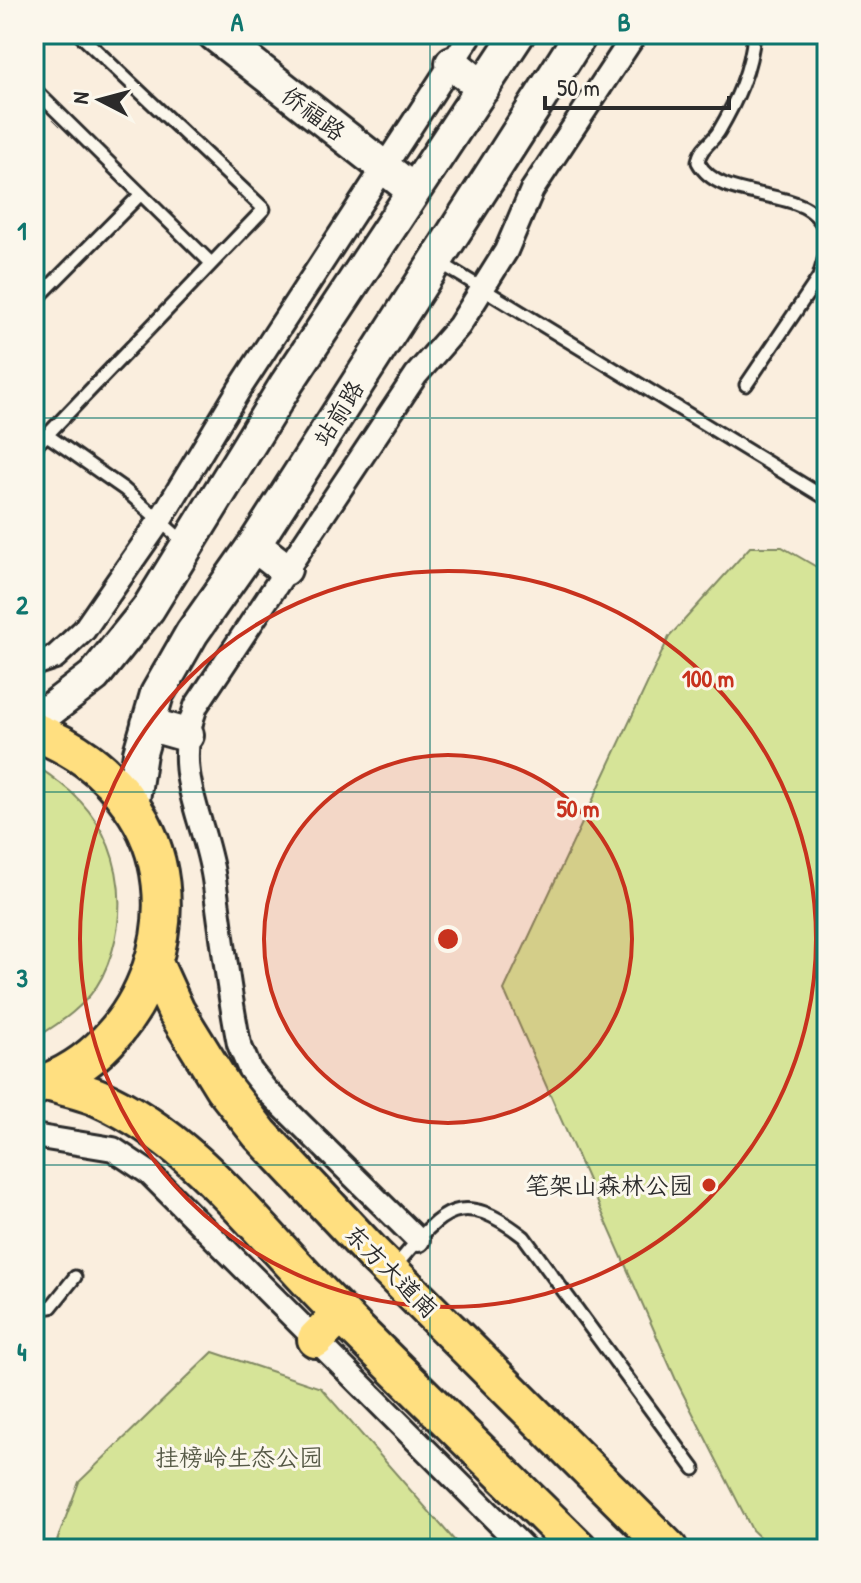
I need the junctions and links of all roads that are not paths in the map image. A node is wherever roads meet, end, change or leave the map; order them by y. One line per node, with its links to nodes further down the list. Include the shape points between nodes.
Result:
1 (79, 34): 17 (lane, via 264,209)
2 (214, 34): 11 (main road, 侨福路)
3 (471, 34): 8 (street)
4 (518, 34): 9 (main road)
5 (581, 34): 16 (main road, 站前路)
6 (635, 34): 18 (street, via 532,190 506,251)
7 (754, 34): 14 (lane, via 747,77 698,162 706,174 738,189 814,211)
8 (452, 63): 9 (main road); 11 (street)
9 (483, 88): 12 (main road)
10 (34, 89): 13 (lane)
11 (385, 166): 12 (main road, 侨福路); 24 (street)
12 (414, 191): 25 (main road)
13 (141, 194): 17 (lane); 19 (lane)
14 (827, 237)
15 (827, 250): 20 (lane, via 819,277)
16 (435, 260): 18 (lane); 26 (main road, 站前路)
17 (211, 263): 21 (lane)
18 (482, 290): 23 (lane); 27 (street, via 449,340 416,375)
19 (34, 302)
20 (746, 385)
21 (47, 435): 22 (lane); 24 (lane, via 124,489)
22 (34, 447)
23 (827, 499)
24 (159, 522): 25 (lane); 28 (street, via 84,630 55,657)
25 (187, 544): 29 (main road, via 148,609 94,676)
26 (254, 545): 27 (main road); 30 (main road, 站前路, via 192,633 157,694)
27 (285, 569): 32 (street, via 196,706)
28 (34, 664)
29 (34, 722)
30 (148, 724): 32 (main road); 33 (main road, 站前路)
31 (34, 731): 33 (main road, via 68,745 103,771)
32 (187, 735): 37 (street, via 189,794 213,877 237,1033 250,1070)
33 (132, 806): 34 (main road, via 155,855 163,909)
34 (154, 963): 35 (main road, via 142,994 102,1047); 38 (main road, 东方大道南, via 176,1011 223,1087 260,1134)
35 (40, 1084): 41 (main road, via 97,1097 127,1112 193,1161 226,1190)
36 (34, 1136): 41 (street, via 113,1149 149,1173)
37 (418, 1240): 38 (lane); 42 (lane, via 441,1217 475,1208 491,1212 524,1237)
38 (391, 1272): 45 (main road, 东方大道南)
39 (75, 1277): 40 (lane, via 51,1307)
40 (34, 1308)
41 (328, 1326): 43 (street); 44 (main road)
42 (694, 1469)
43 (525, 1549)
44 (579, 1549)
45 (669, 1549)

